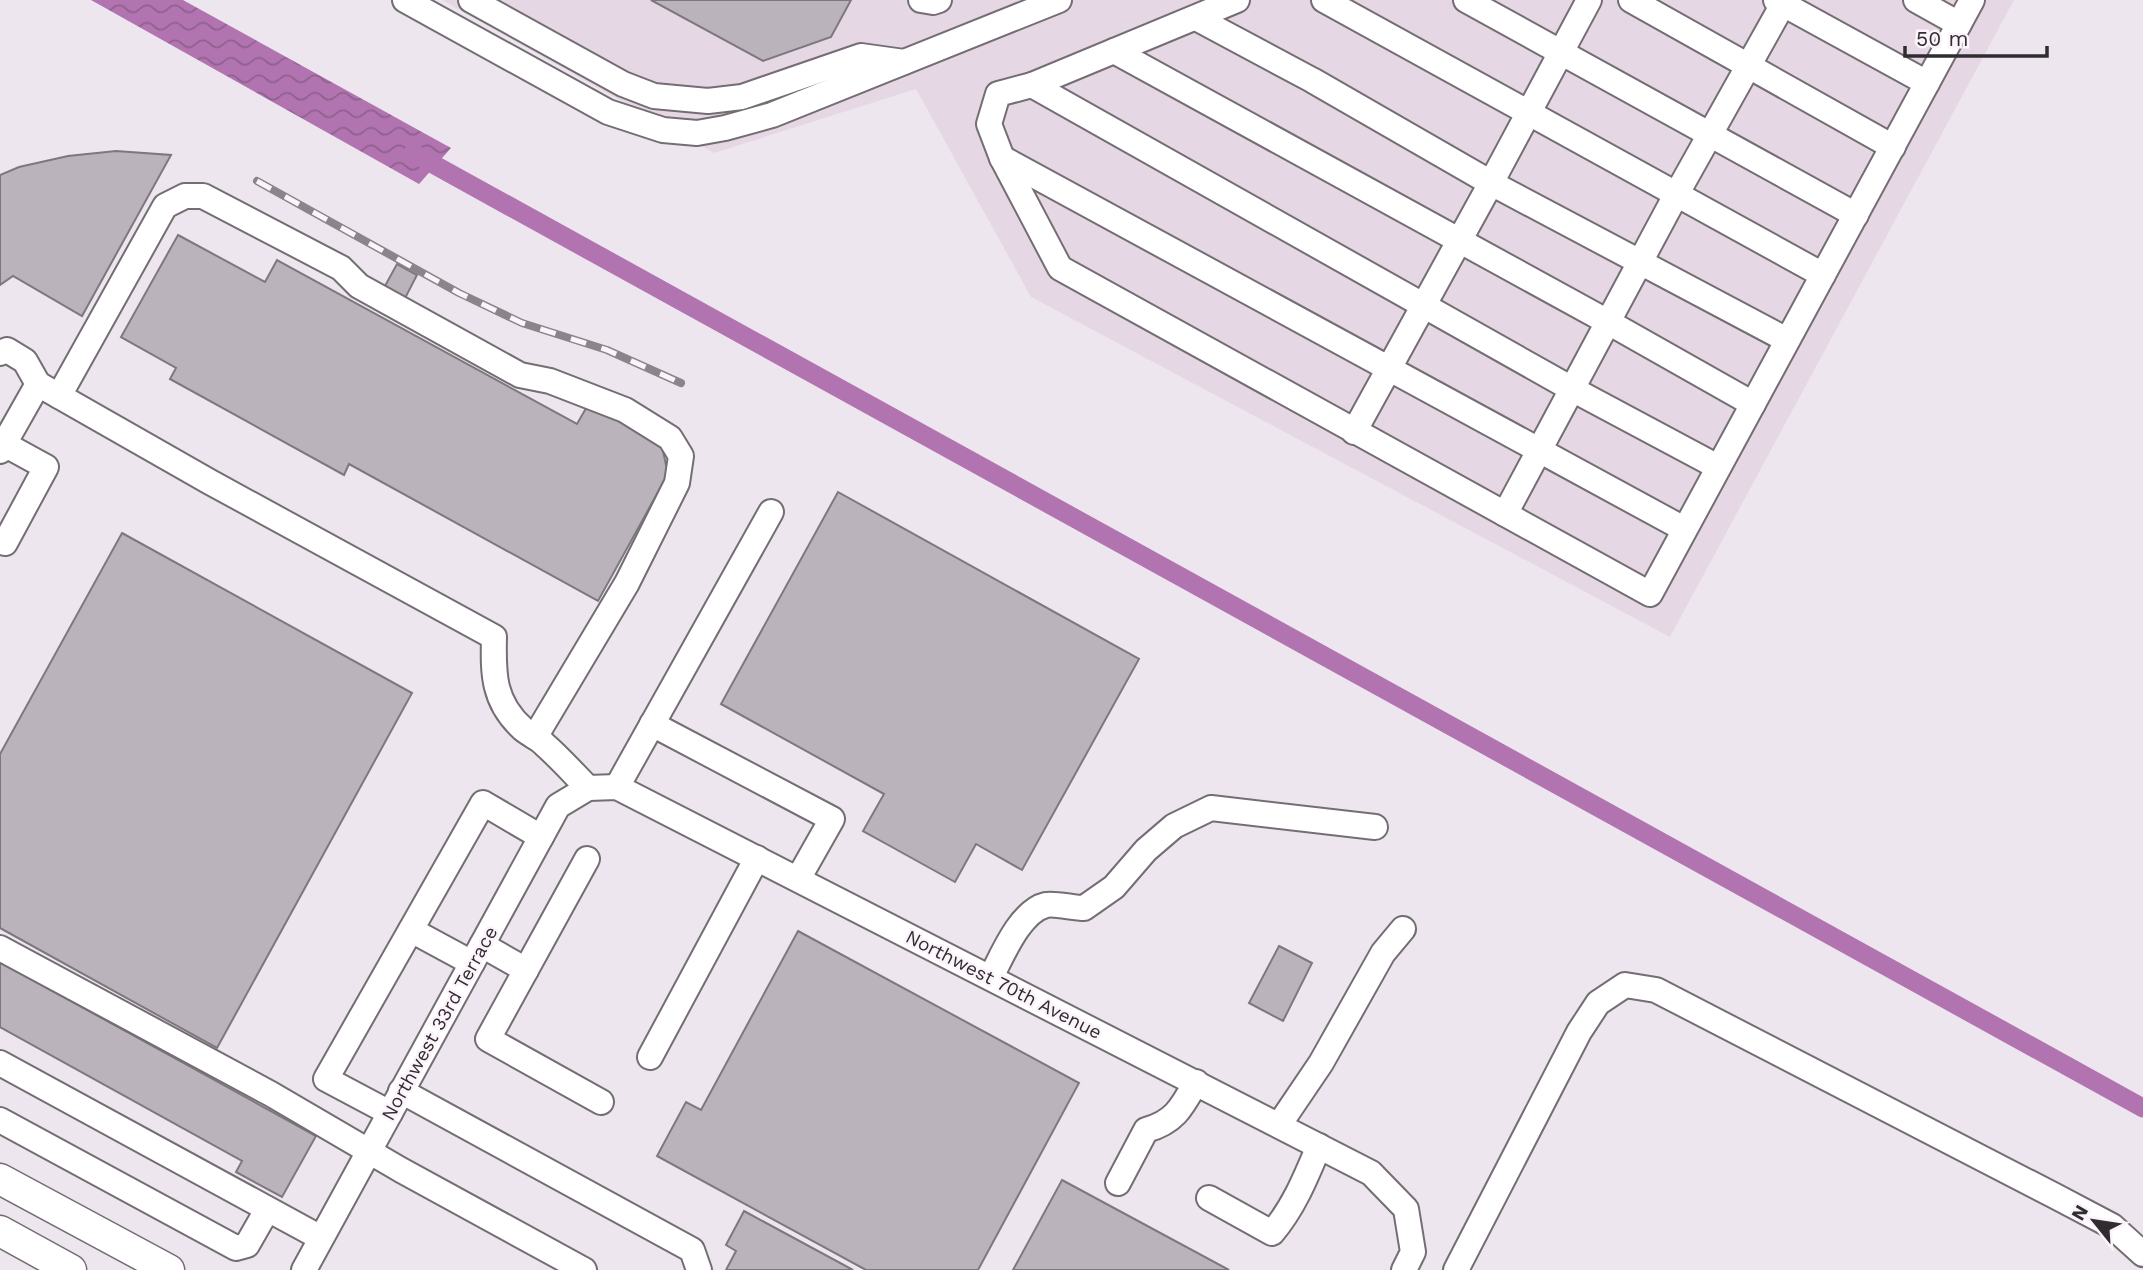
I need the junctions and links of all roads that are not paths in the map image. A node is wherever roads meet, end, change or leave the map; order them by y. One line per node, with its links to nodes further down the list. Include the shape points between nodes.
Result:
1 (405, 0): 18 (street, via 608,112 663,130 697,132 748,122)
2 (471, 0): 18 (street, via 622,84 654,96 708,101 742,97 861,55)
3 (921, 0): 4 (street)
4 (939, 0)
5 (1059, 0): 18 (street)
6 (1237, 0): 14 (street)
7 (1324, 0): 22 (street)
8 (1466, 0): 17 (street)
9 (1589, 0): 17 (street)
10 (1631, 0): 19 (street)
11 (1916, 0): 15 (street)
12 (1972, 0): 15 (street)
13 (1779, 2): 19 (street); 20 (street)
14 (1196, 18): 16 (street); 26 (street)
15 (1959, 24): 20 (street)
16 (1114, 51): 21 (street); 29 (street)
17 (1561, 53): 22 (street); 23 (street)
18 (905, 62)
19 (1748, 67): 23 (street); 24 (street)
20 (1927, 83): 24 (street)
21 (1032, 85): 25 (street, via 998,94 989,124); 32 (street)
22 (1528, 113): 26 (street); 27 (street)
23 (1709, 135): 27 (street); 28 (street)
24 (1893, 147): 28 (street)
25 (1002, 158): 36 (street); 40 (street, via 1060,268)
26 (1491, 183): 29 (street); 30 (street)
27 (1675, 195): 30 (street); 31 (street)
28 (1856, 215): 31 (street)
29 (1458, 241): 32 (street); 33 (street)
30 (1640, 261): 33 (street); 34 (street)
31 (1823, 275): 34 (street)
32 (1422, 305): 36 (street); 37 (street)
33 (1608, 322): 37 (street); 39 (street)
34 (1787, 341): 39 (street)
35 (0, 353): 38 (street, via 7,351 24,360)
36 (1389, 367): 40 (street); 42 (street)
37 (1572, 389): 42 (street); 43 (street)
38 (49, 390): 41 (street); 49 (street, via 494,637 493,667 499,695 523,729); 49 (street, via 164,206 186,196 203,196 341,268 359,286 520,375 550,380 625,410 670,438 681,456 677,484 628,583)
39 (1753, 404): 43 (street)
40 (1354, 432): 45 (street)
41 (2, 447): 47 (street, via 46,467)
42 (1539, 450): 45 (street); 46 (street)
43 (1718, 467): 46 (street)
44 (771, 512): 48 (street)
45 (1505, 514): 46 (street, via 1650,594)
46 (1684, 529)
47 (2, 545)
48 (652, 724): 50 (street); 56 (street, via 832,819)
49 (535, 737): 51 (street)
50 (617, 787): 51 (street, Northwest 70th Avenue); 54 (street, Northwest 70th Avenue)
51 (588, 788): 53 (street, Northwest 33rd Terrace, via 558,806)
52 (1376, 827): 62 (street, via 1211,808 1174,826 1114,887 1084,908 1048,904 1032,911 1010,940)
53 (541, 837): 58 (street, via 483,803); 60 (street, Northwest 33rd Terrace)
54 (757, 858): 56 (street, Northwest 70th Avenue); 63 (street)
55 (587, 859): 61 (street)
56 (798, 879): 62 (street, Northwest 70th Avenue)
57 (1403, 929): 70 (street, via 1383,953 1321,1063)
58 (411, 930): 60 (street); 68 (street, via 326,1079)
59 (0, 948): 72 (street)
60 (477, 954): 61 (street); 66 (street, Northwest 33rd Terrace)
61 (526, 970): 67 (street, via 488,1039)
62 (991, 978): 65 (street, Northwest 70th Avenue)
63 (650, 1057)
64 (0, 1063): 76 (street)
65 (1196, 1082): 70 (street, Northwest 70th Avenue); 74 (street, via 1181,1110 1161,1126 1146,1130)
66 (401, 1091): 68 (street, Northwest 33rd Terrace); 84 (street, via 692,1250)
67 (601, 1102)
68 (390, 1113): 72 (street, Northwest 33rd Terrace)
69 (0, 1120): 76 (street, via 236,1248 247,1245)
70 (1279, 1125): 71 (street, Northwest 70th Avenue)
71 (1320, 1146): 75 (street, via 1297,1198 1272,1233); 85 (street, Northwest 70th Avenue, via 1371,1172 1406,1209 1413,1252)
72 (369, 1150): 78 (street, Northwest 33rd Terrace); 83 (street)
73 (0, 1179): 81 (main road)
74 (1118, 1184)
75 (1209, 1198)
76 (267, 1210): 78 (street)
77 (0, 1231): 80 (main road)
78 (321, 1238): 82 (street, Northwest 33rd Terrace)
79 (2143, 1254): 86 (street, via 2112,1226 2078,1208 1656,990 1625,985 1598,1003 1579,1032)
80 (71, 1270)
81 (169, 1270)
82 (304, 1270)
83 (584, 1270)
84 (699, 1270)
85 (1404, 1270)
86 (1456, 1270)

